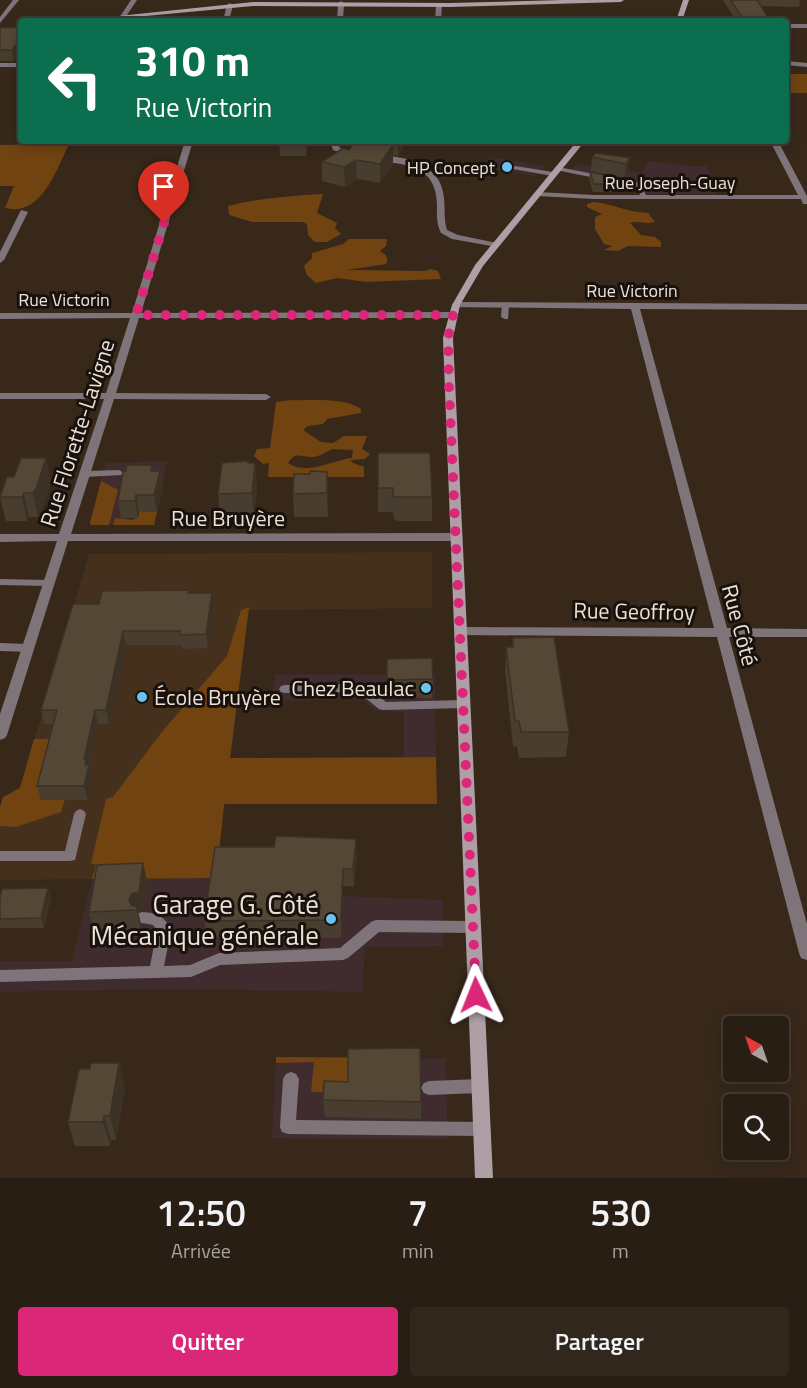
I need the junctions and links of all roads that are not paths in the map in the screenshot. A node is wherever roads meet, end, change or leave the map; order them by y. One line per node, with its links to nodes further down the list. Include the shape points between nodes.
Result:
1 (16, 0): 14 (street)
2 (134, 0): 9 (street)
3 (621, 0): 6 (street)
4 (686, 0): 13 (street)
5 (341, 3): 7 (street); 8 (street); 11 (street)
6 (459, 3): 8 (street)
7 (230, 5): 9 (street); 10 (street)
8 (439, 5): 12 (street)
9 (122, 18)
10 (227, 18)
11 (340, 18)
12 (438, 18)
13 (680, 18)
14 (0, 21)
15 (789, 26): 16 (street)
16 (807, 26)
17 (789, 63): 20 (lane)
18 (0, 65): 19 (lane)
19 (18, 65)
20 (807, 65)
21 (188, 144): 37 (street, Rue Florette-Lavigne)
22 (335, 144): 31 (street, via 347,154 400,161 428,172 439,184 444,231)
23 (578, 144): 26 (street)
24 (776, 144): 29 (street)
25 (515, 168): 26 (lane)
26 (555, 172): 27 (street); 28 (lane, via 638,184)
27 (537, 194): 28 (street, Rue Joseph-Guay); 31 (street)
28 (644, 197): 29 (street, Rue Joseph-Guay)
29 (805, 200)
30 (24, 212): 32 (street)
31 (494, 245): 36 (street)
32 (0, 260)
33 (505, 306): 34 (street, Rue Victorin); 36 (street, Rue Victorin); 39 (lane)
34 (635, 307): 35 (street, Rue Victorin); 51 (street, Rue Côté)
35 (807, 307)
36 (454, 310): 37 (street, Rue Victorin); 45 (street, via 448,363)
37 (136, 315): 38 (street, Rue Victorin); 41 (street, Rue Florette-Lavigne)
38 (0, 316)
39 (505, 317)
40 (0, 396): 41 (street)
41 (110, 396): 42 (street); 44 (street, Rue Florette-Lavigne)
42 (266, 397)
43 (119, 473): 44 (lane)
44 (85, 474): 47 (street, Rue Florette-Lavigne)
45 (457, 537): 47 (street, Rue Bruyère); 50 (street)
46 (0, 538): 47 (street, Rue Bruyère)
47 (63, 538): 49 (street, Rue Florette-Lavigne)
48 (0, 582): 49 (lane)
49 (48, 583): 54 (street, Rue Florette-Lavigne)
50 (460, 631): 51 (street, Rue Geoffroy); 56 (street)
51 (721, 633): 52 (street, Rue Geoffroy); 62 (street, Rue Côté)
52 (807, 633)
53 (0, 647): 54 (lane)
54 (28, 648): 57 (street, Rue Florette-Lavigne)
55 (285, 689): 56 (lane, via 361,688 383,706)
56 (463, 704): 61 (street)
57 (0, 735)
58 (80, 814): 59 (lane, via 70,856)
59 (0, 856)
60 (142, 918): 63 (lane, via 156,919 164,930)
61 (473, 927): 63 (lane, via 376,926 343,954 219,959 191,971); 66 (street)
62 (807, 953)
63 (156, 972): 64 (lane)
64 (0, 976)
65 (291, 1079): 68 (lane, via 288,1127 334,1122)
66 (480, 1086): 67 (lane); 68 (street)
67 (429, 1088)
68 (482, 1129): 69 (street)
69 (484, 1178)

